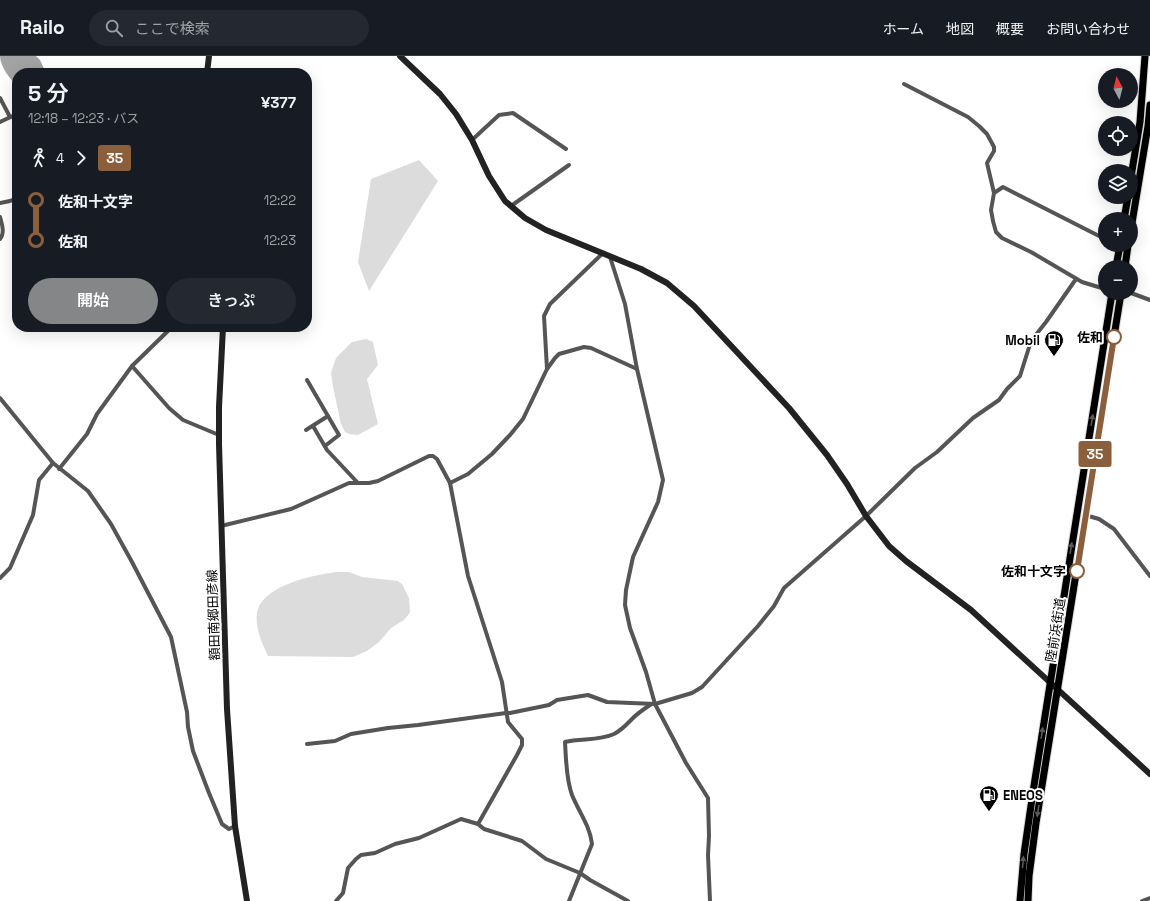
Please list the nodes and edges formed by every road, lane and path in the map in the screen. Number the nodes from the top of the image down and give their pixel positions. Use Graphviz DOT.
graph roads {
  1 [pos="209,56"];
  2 [pos="400,56"];
  3 [pos="1145,56"];
  4 [pos="208,68"];
  5 [pos="904,84"];
  6 [pos="0,98"];
  7 [pos="1150,105"];
  8 [pos="10,117"];
  9 [pos="0,122"];
  10 [pos="1140,122"];
  11 [pos="1149,126"];
  12 [pos="472,140"];
  13 [pos="566,149"];
  14 [pos="1133,164"];
  15 [pos="569,165"];
  16 [pos="994,193"];
  17 [pos="12,201"];
  18 [pos="0,203"];
  19 [pos="511,206"];
  20 [pos="1134,212"];
  21 [pos="0,217"];
  22 [pos="1098,235"];
  23 [pos="0,239"];
  24 [pos="603,253"];
  25 [pos="610,257"];
  26 [pos="1076,279"];
  27 [pos="1098,287"];
  28 [pos="1138,296"];
  29 [pos="1111,300"];
  30 [pos="1120,300"];
  31 [pos="1150,300"];
  32 [pos="167,332"];
  33 [pos="223,332"];
  34 [pos="132,366"];
  35 [pos="547,369"];
  36 [pos="637,369"];
  37 [pos="307,380"];
  38 [pos="0,398"];
  39 [pos="328,416"];
  40 [pos="313,426"];
  41 [pos="306,430"];
  42 [pos="220,435"];
  43 [pos="325,446"];
  44 [pos="53,463"];
  45 [pos="59,469"];
  46 [pos="357,482"];
  47 [pos="450,483"];
  48 [pos="1085,515"];
  49 [pos="866,516"];
  50 [pos="221,526"];
  51 [pos="1150,576"];
  52 [pos="0,578"];
  53 [pos="1050,683"];
  54 [pos="1058,690"];
  55 [pos="650,704"];
  56 [pos="655,704"];
  57 [pos="506,713"];
  58 [pos="307,744"];
  59 [pos="1150,774"];
  60 [pos="478,824"];
  61 [pos="234,826"];
  62 [pos="580,873"];
  63 [pos="1150,898"];
  64 [pos="247,901"];
  65 [pos="336,901"];
  66 [pos="569,901"];
  67 [pos="628,901"];
  68 [pos="710,901"];
  69 [pos="1020,901"];
  70 [pos="1028,901"];
  71 [pos="1142,901"];
  1 -- 4 [label="street"];
  2 -- 12 [label="street"];
  3 -- 10 [label="highway"];
  5 -- 16 [label="street"];
  6 -- 8 [label="street"];
  7 -- 11 [label="highway"];
  8 -- 9 [label="street"];
  10 -- 11 [label="street"];
  10 -- 14 [label="highway"];
  11 -- 20 [label="highway"];
  12 -- 13 [label="street"];
  12 -- 19 [label="street"];
  15 -- 19 [label="street"];
  16 -- 22 [label="street"];
  16 -- 26 [label="street"];
  17 -- 18 [label="street"];
  19 -- 24 [label="street"];
  21 -- 23 [label="street"];
  24 -- 25 [label="street"];
  24 -- 35 [label="street"];
  25 -- 36 [label="street"];
  25 -- 49 [label="street"];
  26 -- 27 [label="street"];
  26 -- 49 [label="street"];
  28 -- 31 [label="street"];
  53 -- 29 [label="highway, 陸前浜街道, one-way"];
  30 -- 48 [label="highway, 陸前浜街道"];
  32 -- 34 [label="street"];
  33 -- 42 [label="street, 額田南郷田彦線"];
  34 -- 42 [label="street"];
  34 -- 45 [label="street"];
  35 -- 36 [label="street"];
  35 -- 47 [label="street"];
  36 -- 56 [label="street"];
  37 -- 39 [label="street"];
  38 -- 44 [label="street"];
  39 -- 40 [label="street"];
  39 -- 43 [label="street"];
  40 -- 41 [label="street"];
  40 -- 43 [label="street"];
  42 -- 50 [label="street, 額田南郷田彦線"];
  43 -- 46 [label="street"];
  44 -- 45 [label="street"];
  44 -- 52 [label="street"];
  45 -- 61 [label="street"];
  46 -- 47 [label="street"];
  46 -- 50 [label="street"];
  47 -- 57 [label="street"];
  48 -- 51 [label="street"];
  48 -- 54 [label="highway, 陸前浜街道"];
  49 -- 53 [label="street"];
  49 -- 56 [label="street"];
  50 -- 61 [label="street, 額田南郷田彦線"];
  53 -- 54 [label="street"];
  69 -- 53 [label="highway, 陸前浜街道, one-way"];
  54 -- 59 [label="street"];
  54 -- 70 [label="highway, 陸前浜街道, one-way"];
  55 -- 56 [label="street"];
  55 -- 57 [label="street"];
  55 -- 62 [label="street"];
  56 -- 68 [label="street"];
  57 -- 58 [label="street"];
  57 -- 60 [label="street"];
  60 -- 62 [label="street"];
  60 -- 65 [label="street"];
  61 -- 64 [label="street, 額田南郷田彦線"];
  62 -- 66 [label="street"];
  62 -- 67 [label="street"];
  63 -- 71 [label="street"];
}
